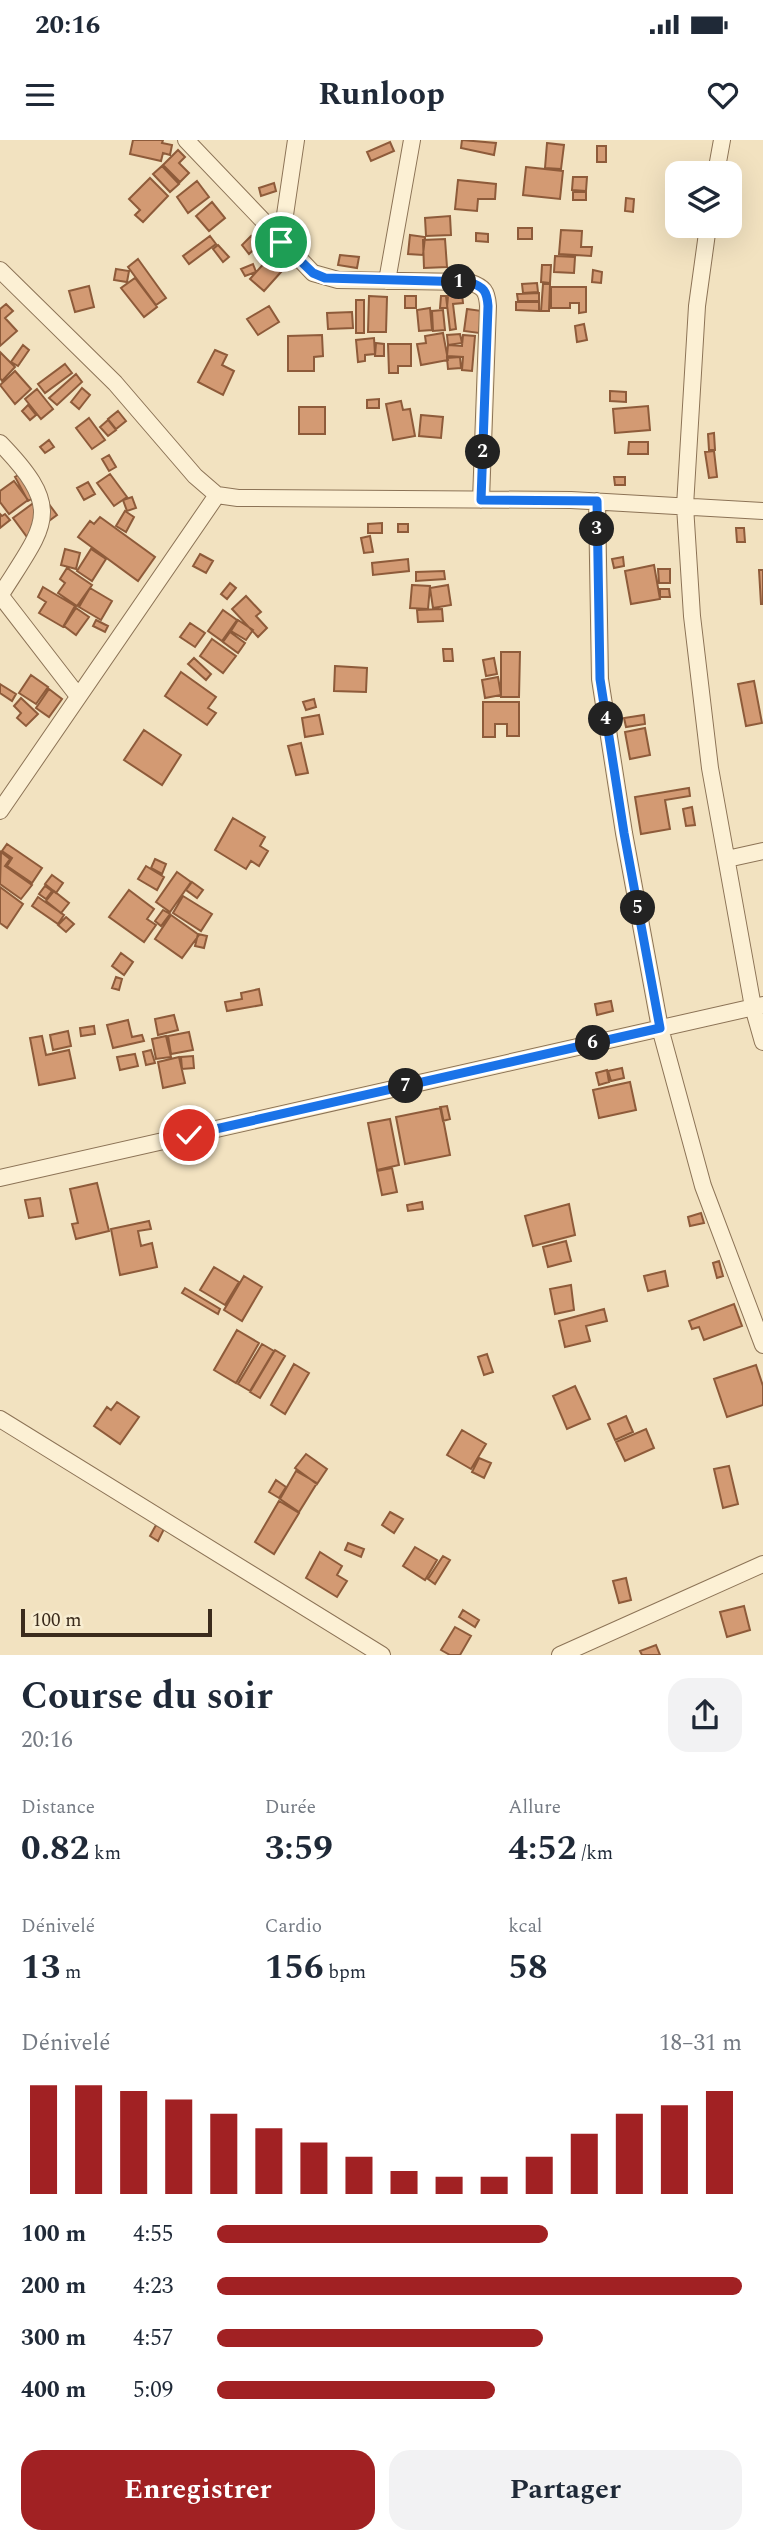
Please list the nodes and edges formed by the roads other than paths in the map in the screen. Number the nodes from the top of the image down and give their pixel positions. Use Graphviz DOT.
graph roads {
  1 [pos="186,140"];
  2 [pos="296,140"];
  3 [pos="412,140"];
  4 [pos="722,140"];
  5 [pos="718,161"];
  6 [pos="706,238"];
  7 [pos="281,242"];
  8 [pos="0,270"];
  9 [pos="387,281"];
  10 [pos="0,443"];
  11 [pos="217,495"];
  12 [pos="481,500"];
  13 [pos="597,501"];
  14 [pos="685,506"];
  15 [pos="763,511"];
  16 [pos="0,596"];
  17 [pos="78,696"];
  18 [pos="0,811"];
  19 [pos="763,851"];
  20 [pos="727,859"];
  21 [pos="758,1006"];
  22 [pos="660,1028"];
  23 [pos="763,1042"];
  24 [pos="0,1178"];
  25 [pos="763,1345"];
  26 [pos="0,1419"];
  27 [pos="763,1564"];
  28 [pos="382,1655"];
  29 [pos="560,1655"];
  1 -- 7 [label="street"];
  2 -- 7 [label="street"];
  3 -- 9 [label="street"];
  4 -- 5 [label="street"];
  6 -- 14 [label="street"];
  7 -- 9 [label="street"];
  8 -- 11 [label="street"];
  9 -- 12 [label="street"];
  10 -- 16 [label="street"];
  11 -- 12 [label="street"];
  11 -- 17 [label="street"];
  12 -- 13 [label="street"];
  13 -- 14 [label="street"];
  13 -- 22 [label="street"];
  14 -- 15 [label="street"];
  14 -- 20 [label="street"];
  16 -- 17 [label="street"];
  17 -- 18 [label="street"];
  19 -- 20 [label="street"];
  20 -- 21 [label="street"];
  21 -- 22 [label="street"];
  21 -- 23 [label="street"];
  22 -- 24 [label="street"];
  22 -- 25 [label="street"];
  26 -- 28 [label="street"];
  27 -- 29 [label="street"];
}
